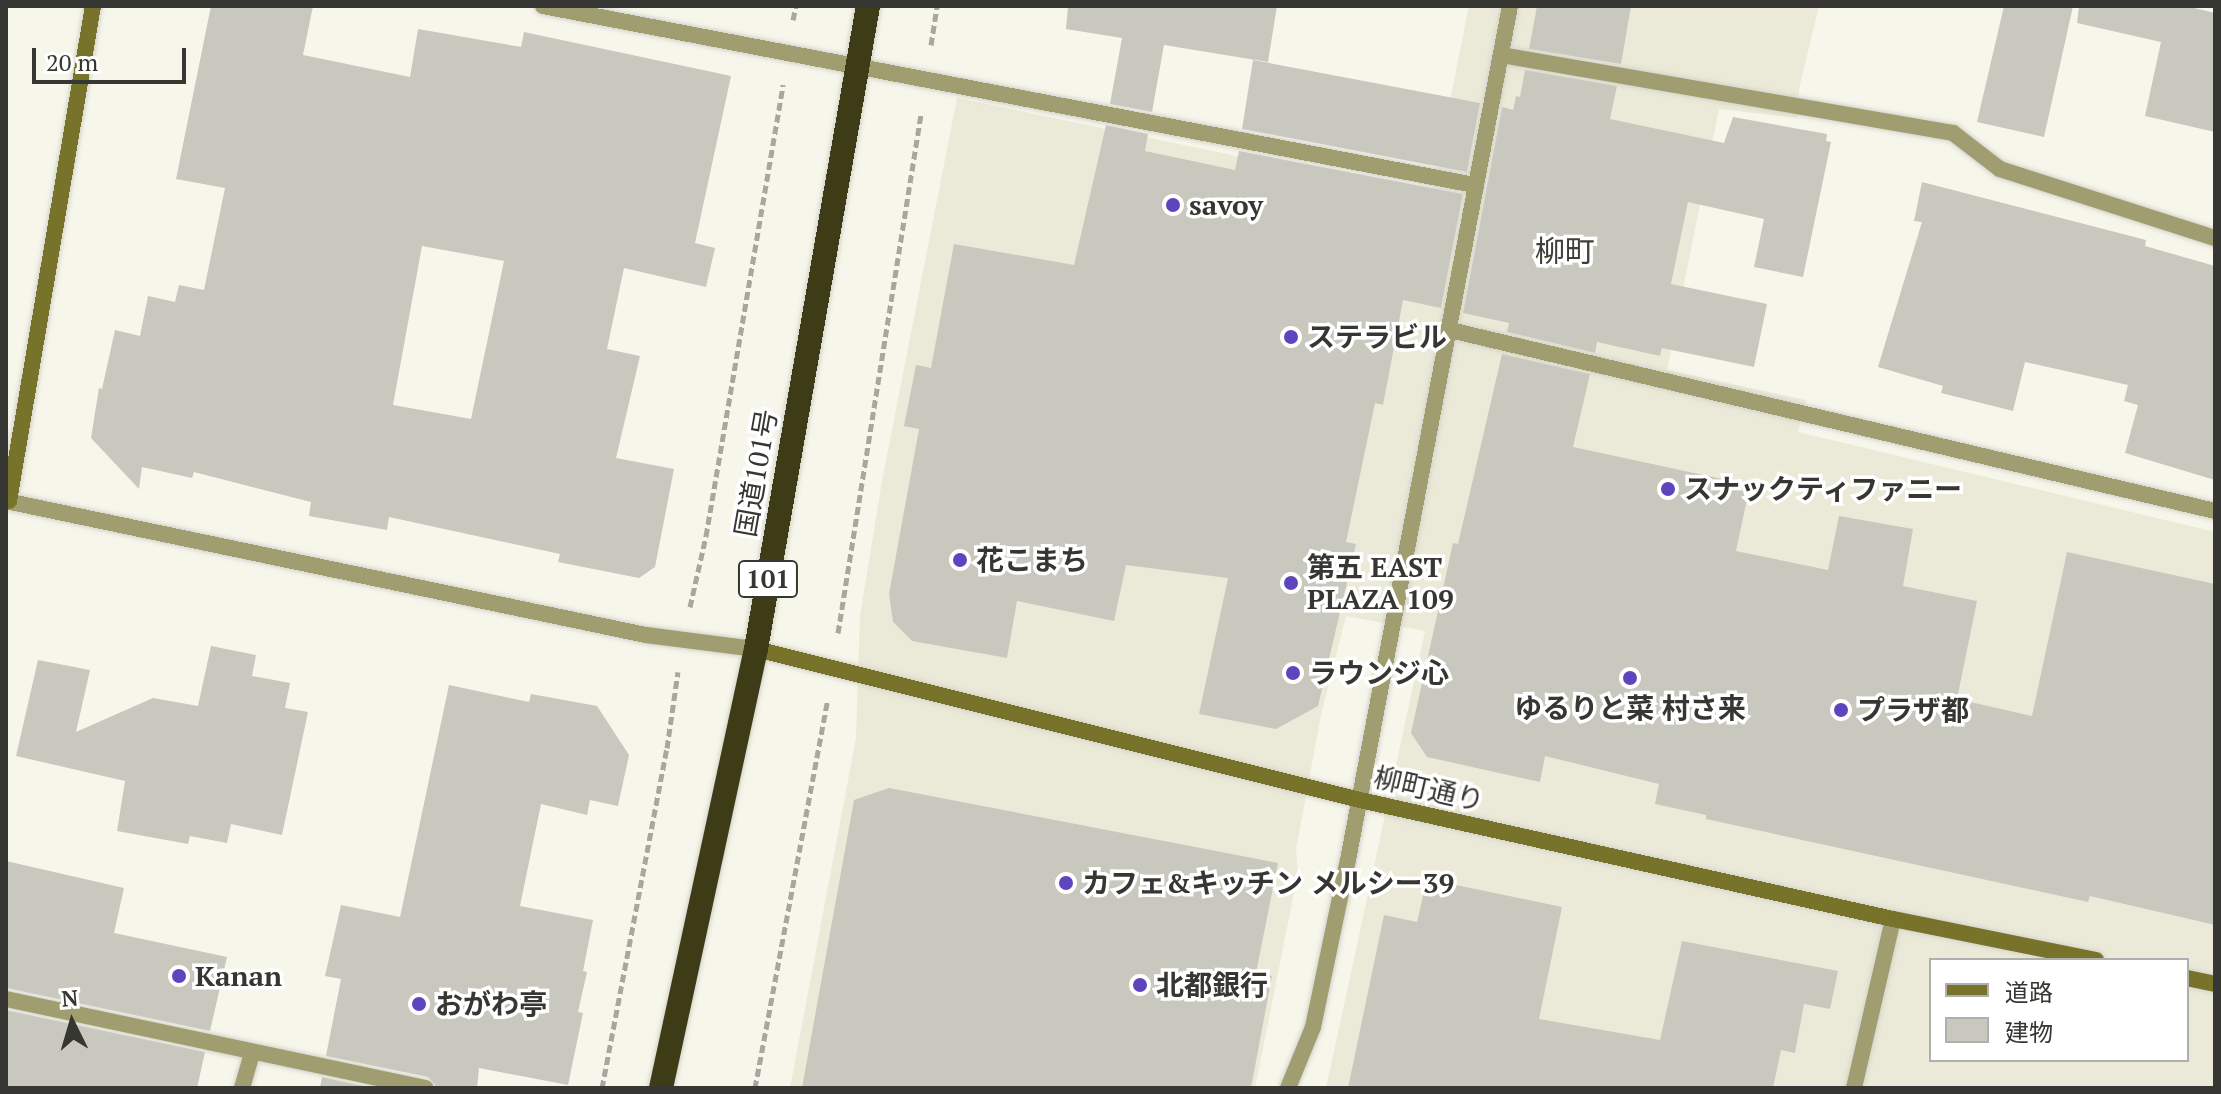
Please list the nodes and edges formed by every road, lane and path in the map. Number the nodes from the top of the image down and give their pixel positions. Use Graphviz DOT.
graph roads {
  1 [pos="93,6"];
  2 [pos="543,6"];
  3 [pos="796,6"];
  4 [pos="868,6"];
  5 [pos="937,6"];
  6 [pos="1510,6"];
  7 [pos="788,51"];
  8 [pos="1501,55"];
  9 [pos="858,67"];
  10 [pos="927,77"];
  11 [pos="1474,185"];
  12 [pos="2215,238"];
  13 [pos="1450,330"];
  14 [pos="7,504"];
  15 [pos="2215,511"];
  16 [pos="682,640"];
  17 [pos="756,649"];
  18 [pos="833,669"];
  19 [pos="1360,800"];
  20 [pos="1893,919"];
  21 [pos="2086,958"];
  22 [pos="2189,978"];
  23 [pos="2215,984"];
  24 [pos="6,999"];
  25 [pos="252,1053"];
  26 [pos="242,1088"];
  27 [pos="426,1088"];
  28 [pos="602,1088"];
  29 [pos="661,1088"];
  30 [pos="755,1088"];
  31 [pos="1288,1088"];
  32 [pos="1854,1088"];
  1 -- 14 [label="street"];
  2 -- 7 [label="street"];
  3 -- 7 [label="path"];
  4 -- 9 [label="highway, 国道101号 / 101"];
  5 -- 10 [label="path"];
  6 -- 8 [label="street"];
  7 -- 9 [label="street"];
  7 -- 16 [label="path"];
  8 -- 11 [label="street"];
  8 -- 12 [label="street"];
  9 -- 10 [label="street"];
  9 -- 17 [label="highway, 国道101号 / 101"];
  10 -- 11 [label="street"];
  10 -- 18 [label="path"];
  11 -- 13 [label="street"];
  13 -- 15 [label="street"];
  13 -- 19 [label="street"];
  14 -- 16 [label="street"];
  16 -- 17 [label="street"];
  16 -- 28 [label="path"];
  17 -- 18 [label="street, 柳町通り"];
  17 -- 29 [label="highway, 国道101号 / 101"];
  18 -- 19 [label="street, 柳町通り"];
  18 -- 30 [label="path"];
  19 -- 20 [label="street, 柳町通り"];
  19 -- 31 [label="street"];
  20 -- 21 [label="street, 柳町通り"];
  20 -- 32 [label="street"];
  22 -- 23 [label="street"];
  24 -- 25 [label="street"];
  25 -- 26 [label="street"];
  25 -- 27 [label="street"];
}
